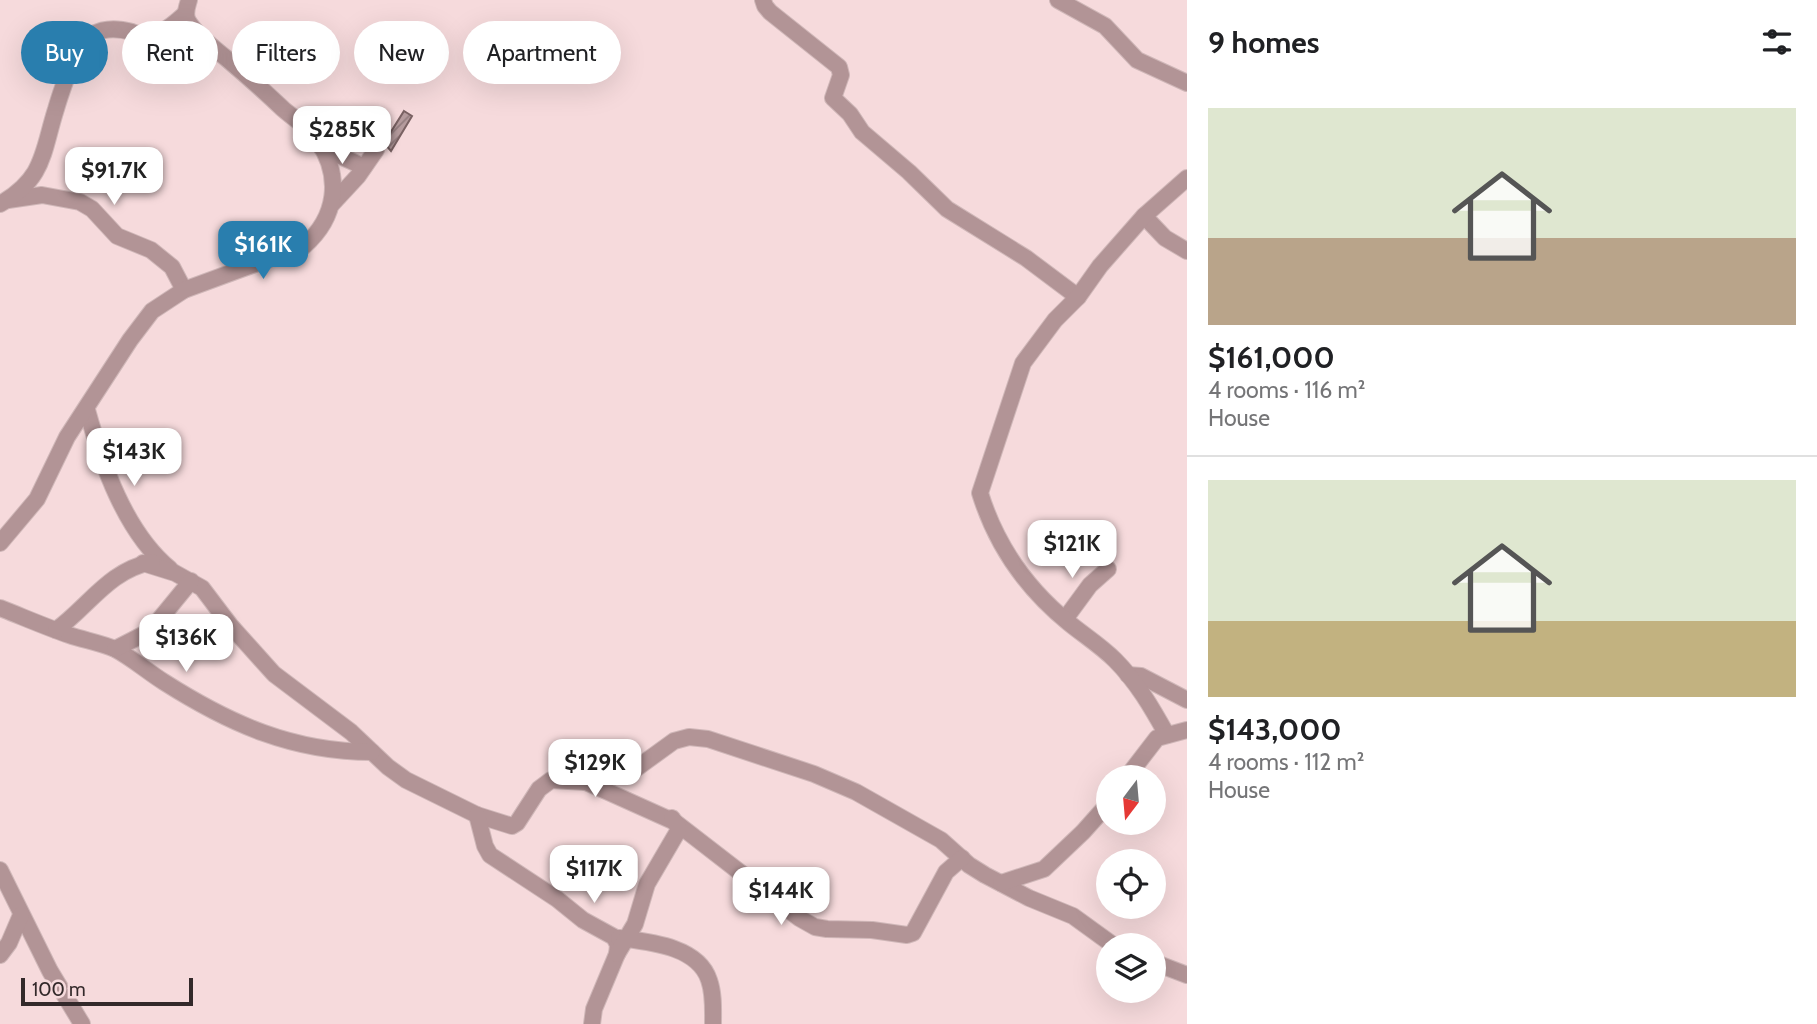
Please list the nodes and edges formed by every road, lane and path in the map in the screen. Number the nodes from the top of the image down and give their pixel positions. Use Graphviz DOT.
graph roads {
  1 [pos="763,0"];
  2 [pos="1058,0"];
  3 [pos="188,7"];
  4 [pos="1187,83"];
  5 [pos="321,147"];
  6 [pos="376,150"];
  7 [pos="364,167"];
  8 [pos="1187,178"];
  9 [pos="4,202"];
  10 [pos="332,204"];
  11 [pos="1144,216"];
  12 [pos="1187,251"];
  13 [pos="184,290"];
  14 [pos="1078,297"];
  15 [pos="86,410"];
  16 [pos="0,543"];
  17 [pos="160,560"];
  18 [pos="143,563"];
  19 [pos="1108,569"];
  20 [pos="175,573"];
  21 [pos="191,582"];
  22 [pos="0,608"];
  23 [pos="1065,619"];
  24 [pos="56,630"];
  25 [pos="115,649"];
  26 [pos="1128,675"];
  27 [pos="1187,700"];
  28 [pos="1187,730"];
  29 [pos="1167,735"];
  30 [pos="372,752"];
  31 [pos="1136,765"];
  32 [pos="634,770"];
  33 [pos="586,782"];
  34 [pos="629,799"];
  35 [pos="477,815"];
  36 [pos="1096,817"];
  37 [pos="675,822"];
  38 [pos="962,858"];
  39 [pos="1044,869"];
  40 [pos="0,870"];
  41 [pos="1001,883"];
  42 [pos="1049,906"];
  43 [pos="20,915"];
  44 [pos="1098,933"];
  45 [pos="621,938"];
  46 [pos="0,955"];
  47 [pos="1166,967"];
  48 [pos="1187,975"];
  49 [pos="82,1024"];
  50 [pos="592,1024"];
  51 [pos="713,1024"];
  1 -- 14 [label="street"];
  2 -- 4 [label="street"];
  3 -- 5 [label="street"];
  3 -- 9 [label="street"];
  5 -- 7 [label="street"];
  5 -- 10 [label="street"];
  6 -- 7 [label="street"];
  7 -- 10 [label="street"];
  8 -- 11 [label="street"];
  9 -- 13 [label="street"];
  10 -- 13 [label="street"];
  11 -- 12 [label="street"];
  11 -- 14 [label="street"];
  13 -- 15 [label="street"];
  14 -- 23 [label="street"];
  15 -- 16 [label="street"];
  15 -- 17 [label="street"];
  17 -- 18 [label="street"];
  17 -- 20 [label="street"];
  18 -- 20 [label="street"];
  18 -- 24 [label="street"];
  19 -- 23 [label="street"];
  20 -- 21 [label="street"];
  21 -- 25 [label="street"];
  21 -- 30 [label="street"];
  22 -- 24 [label="street"];
  23 -- 26 [label="street"];
  24 -- 25 [label="street"];
  25 -- 30 [label="street"];
  26 -- 27 [label="street"];
  26 -- 29 [label="street"];
  28 -- 29 [label="street"];
  29 -- 31 [label="street"];
  30 -- 35 [label="street"];
  32 -- 33 [label="street"];
  32 -- 34 [label="street"];
  32 -- 38 [label="street"];
  33 -- 34 [label="street"];
  33 -- 35 [label="street"];
  33 -- 37 [label="street"];
  34 -- 37 [label="street"];
  35 -- 45 [label="street"];
  36 -- 39 [label="street"];
  37 -- 38 [label="street"];
  37 -- 45 [label="street"];
  38 -- 41 [label="street"];
  39 -- 41 [label="street"];
  39 -- 42 [label="street"];
  40 -- 43 [label="street"];
  41 -- 42 [label="street"];
  42 -- 44 [label="street"];
  43 -- 46 [label="street"];
  43 -- 49 [label="street"];
  45 -- 50 [label="street"];
  45 -- 51 [label="street"];
  47 -- 48 [label="street"];
}
